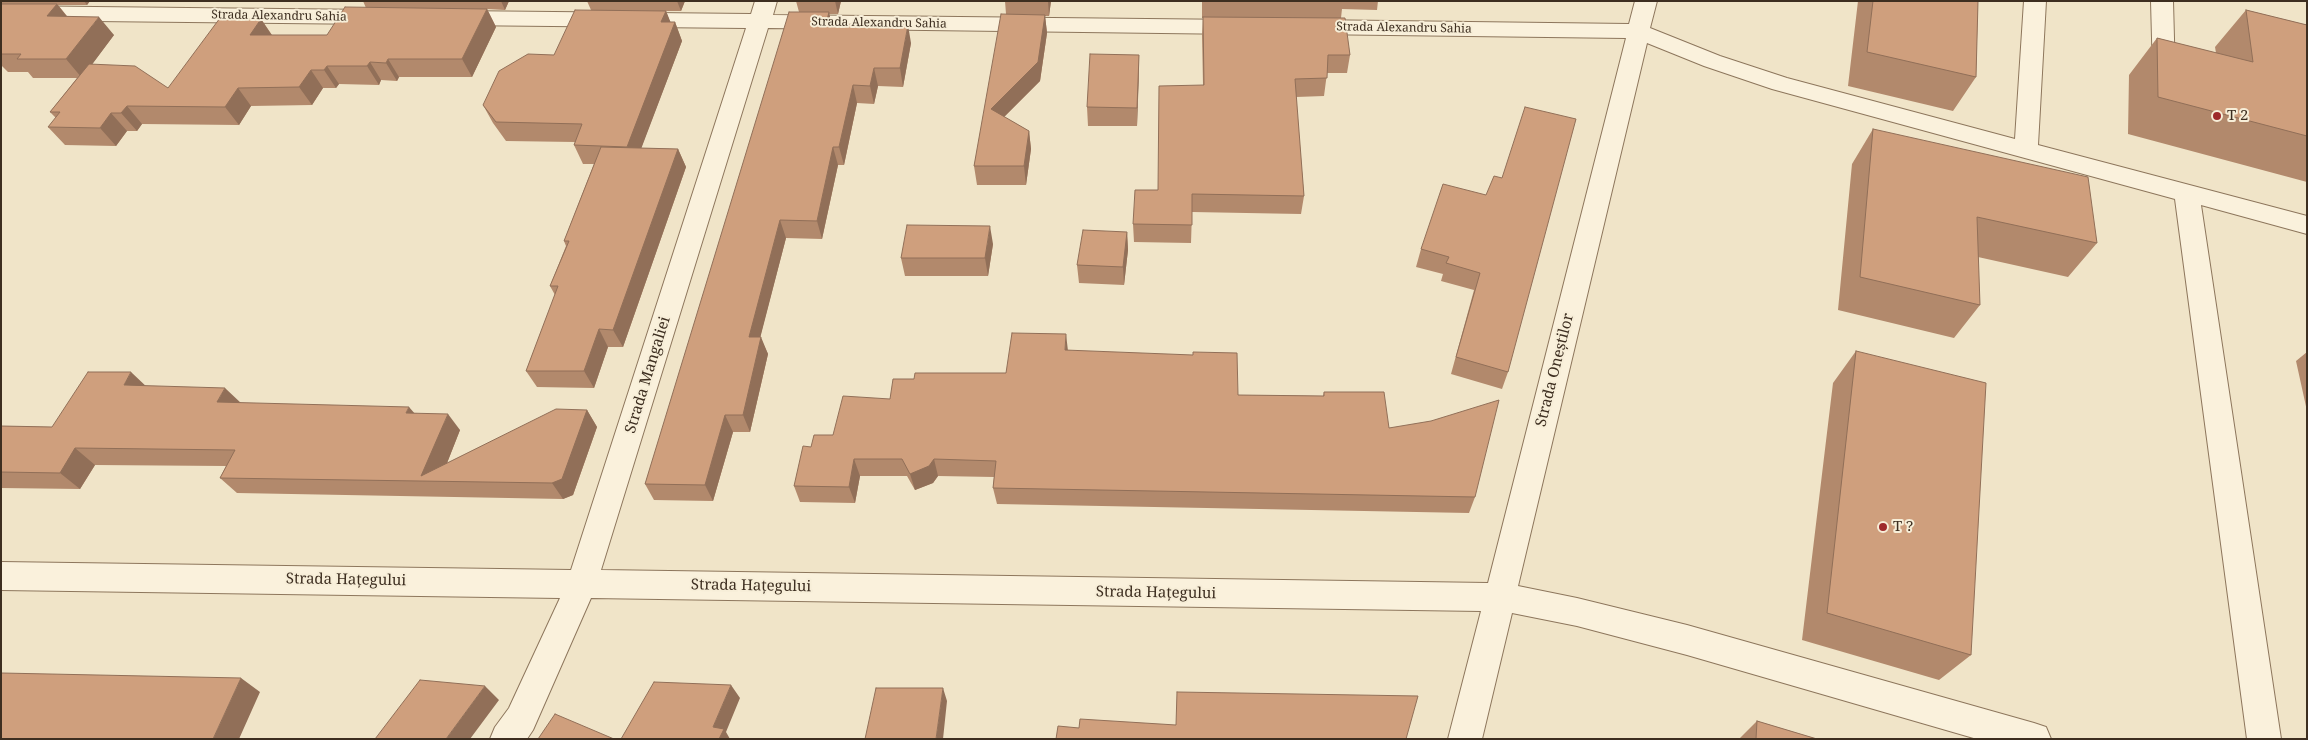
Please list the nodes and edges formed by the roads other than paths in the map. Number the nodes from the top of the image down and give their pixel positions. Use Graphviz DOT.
graph roads {
  1 [pos="1646,1"];
  2 [pos="2035,1"];
  3 [pos="2162,1"];
  4 [pos="763,12"];
  5 [pos="1,13"];
  6 [pos="400,18"];
  7 [pos="430,18"];
  8 [pos="1264,27"];
  9 [pos="1294,27"];
  10 [pos="1637,31"];
  11 [pos="2164,76"];
  12 [pos="2026,148"];
  13 [pos="2187,194"];
  14 [pos="2307,225"];
  15 [pos="1,576"];
  16 [pos="582,583"];
  17 [pos="1500,597"];
  18 [pos="507,739"];
  19 [pos="1465,739"];
  20 [pos="2034,739"];
  21 [pos="2264,739"];
  1 -- 10 [label="street, Strada Oneștilor"];
  2 -- 12 [label="street"];
  3 -- 11 [label="street"];
  4 -- 7 [label="street, Strada Alexandru Sahia"];
  4 -- 8 [label="street, Strada Alexandru Sahia"];
  4 -- 16 [label="street, Strada Mangaliei"];
  5 -- 6 [label="street, Strada Alexandru Sahia"];
  9 -- 10 [label="street, Strada Alexandru Sahia"];
  10 -- 12 [label="street"];
  10 -- 17 [label="street, Strada Oneștilor"];
  12 -- 13 [label="street"];
  13 -- 14 [label="street"];
  13 -- 21 [label="street"];
  15 -- 16 [label="street, Strada Hațegului"];
  16 -- 17 [label="street, Strada Hațegului"];
  16 -- 18 [label="street, Strada Mangaliei"];
  17 -- 19 [label="street, Strada Oneștilor"];
  17 -- 20 [label="street, Strada Hațegului"];
}
